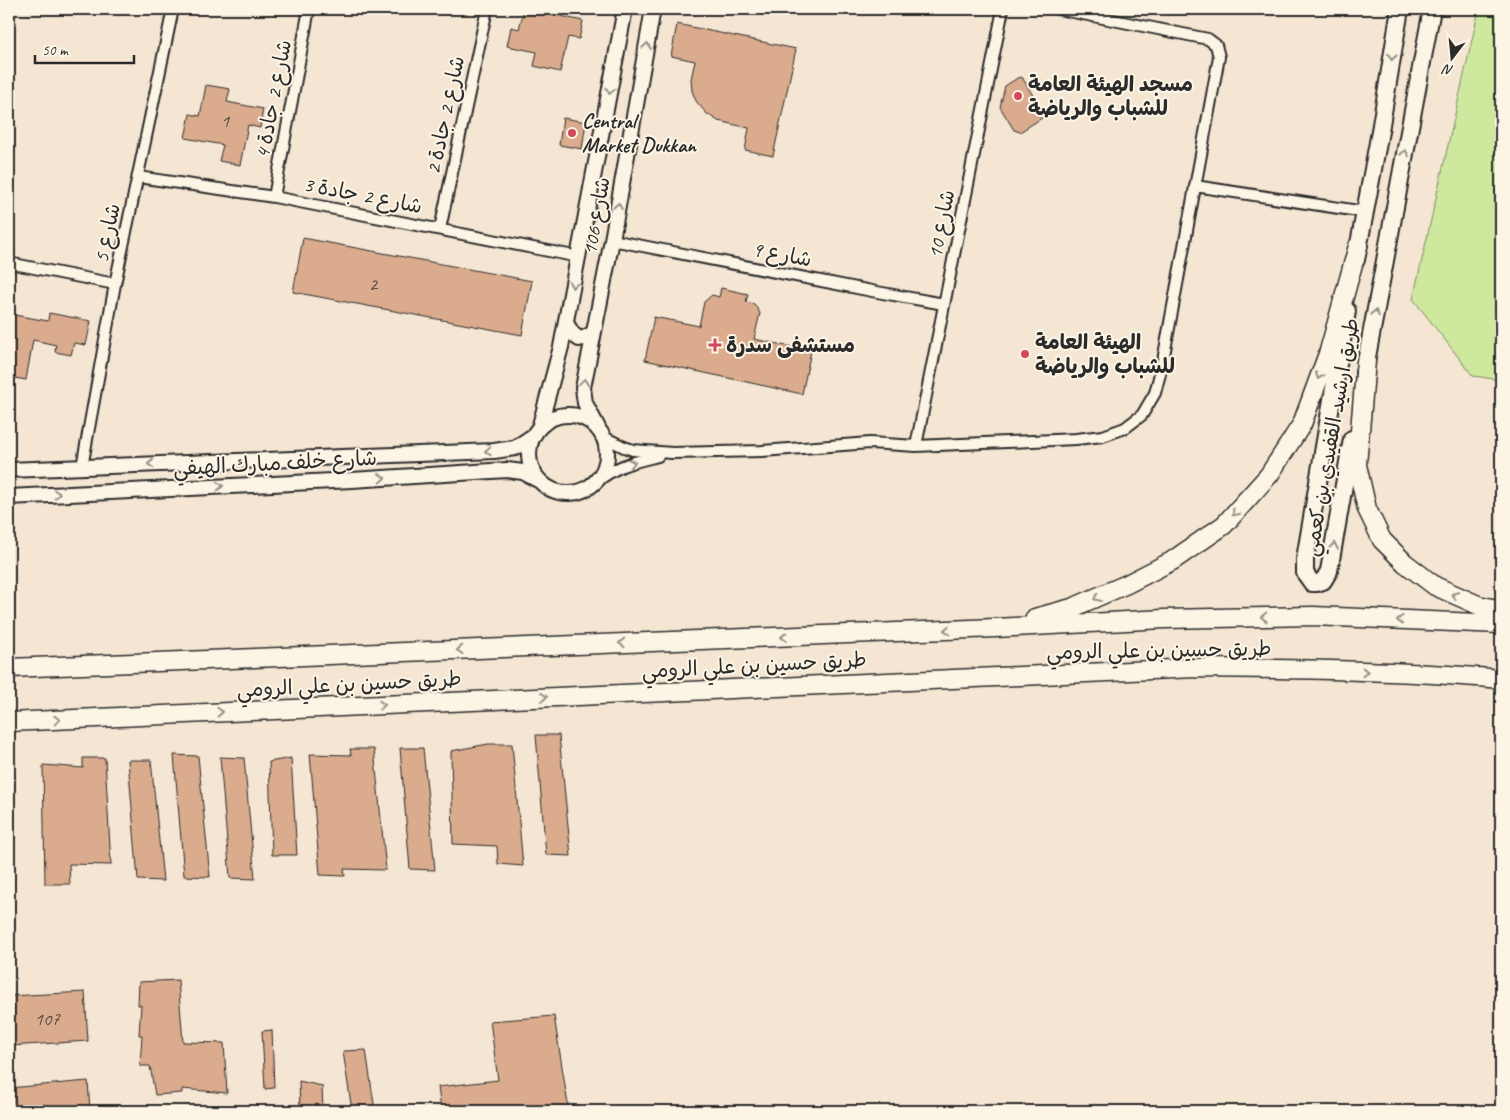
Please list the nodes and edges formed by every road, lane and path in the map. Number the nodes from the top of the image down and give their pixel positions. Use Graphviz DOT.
graph roads {
  1 [pos="173,9"];
  2 [pos="309,9"];
  3 [pos="487,9"];
  4 [pos="625,9"];
  5 [pos="653,9"];
  6 [pos="1003,9"];
  7 [pos="1058,9"];
  8 [pos="1400,9"];
  9 [pos="1432,9"];
  10 [pos="138,176"];
  11 [pos="1195,186"];
  12 [pos="274,197"];
  13 [pos="1365,212"];
  14 [pos="440,230"];
  15 [pos="612,240"];
  16 [pos="1358,246"];
  17 [pos="579,257"];
  18 [pos="9,263"];
  19 [pos="115,284"];
  20 [pos="944,304"];
  21 [pos="566,323"];
  22 [pos="593,333"];
  23 [pos="1366,361"];
  24 [pos="536,430"];
  25 [pos="601,432"];
  26 [pos="916,446"];
  27 [pos="672,453"];
  28 [pos="82,467"];
  29 [pos="9,470"];
  30 [pos="540,481"];
  31 [pos="596,482"];
  32 [pos="9,497"];
  33 [pos="1501,610"];
  34 [pos="1501,624"];
  35 [pos="995,628"];
  36 [pos="9,668"];
  37 [pos="1501,679"];
  38 [pos="9,722"];
  1 -- 10 [label="street, شارع 5"];
  2 -- 12 [label="street, شارع 2 جادة 4"];
  3 -- 14 [label="street, شارع 2 جادة 2"];
  4 -- 17 [label="street, شارع 106, one-way"];
  15 -- 5 [label="street, شارع 106, one-way"];
  6 -- 20 [label="street, شارع 10"];
  7 -- 11 [label="street"];
  8 -- 13 [label="main road, طريق ارشيد القفيدي بن كعمي, one-way"];
  23 -- 9 [label="main road, طريق ارشيد القفيدي بن كعمي, one-way"];
  10 -- 12 [label="street, شارع 2 جادة 3"];
  10 -- 19 [label="street, شارع 5"];
  11 -- 13 [label="street"];
  11 -- 26 [label="street"];
  12 -- 14 [label="street, شارع 2 جادة 3"];
  13 -- 16 [label="main road, طريق ارشيد القفيدي بن كعمي"];
  14 -- 17 [label="street, شارع 2 جادة 3"];
  15 -- 20 [label="street, شارع 9"];
  15 -- 22 [label="street, شارع 106"];
  16 -- 23 [label="main road, طريق ارشيد القفيدي بن كعمي, one-way"];
  16 -- 35 [label="highway, one-way"];
  17 -- 21 [label="street, شارع 106, one-way"];
  18 -- 19 [label="street"];
  19 -- 28 [label="street, شارع 5"];
  20 -- 26 [label="street, شارع 10"];
  21 -- 22 [label="street"];
  21 -- 24 [label="street, شارع 106"];
  25 -- 22 [label="street, شارع 106, one-way"];
  33 -- 23 [label="highway, one-way"];
  24 -- 25 [label="street"];
  24 -- 28 [label="street, شارع خلف مبارك الهيفي, one-way"];
  24 -- 30 [label="street"];
  25 -- 27 [label="street"];
  25 -- 31 [label="street"];
  26 -- 27 [label="street"];
  31 -- 27 [label="street, one-way"];
  28 -- 29 [label="street, شارع خلف مبارك الهيفي"];
  30 -- 31 [label="street"];
  32 -- 30 [label="street, شارع خلف مبارك الهيفي, one-way"];
  34 -- 35 [label="highway, طريق حسين بن علي الرومي, one-way"];
  35 -- 36 [label="highway, طريق حسين بن علي الرومي, one-way"];
  38 -- 37 [label="highway, طريق حسين بن علي الرومي, one-way"];
}
